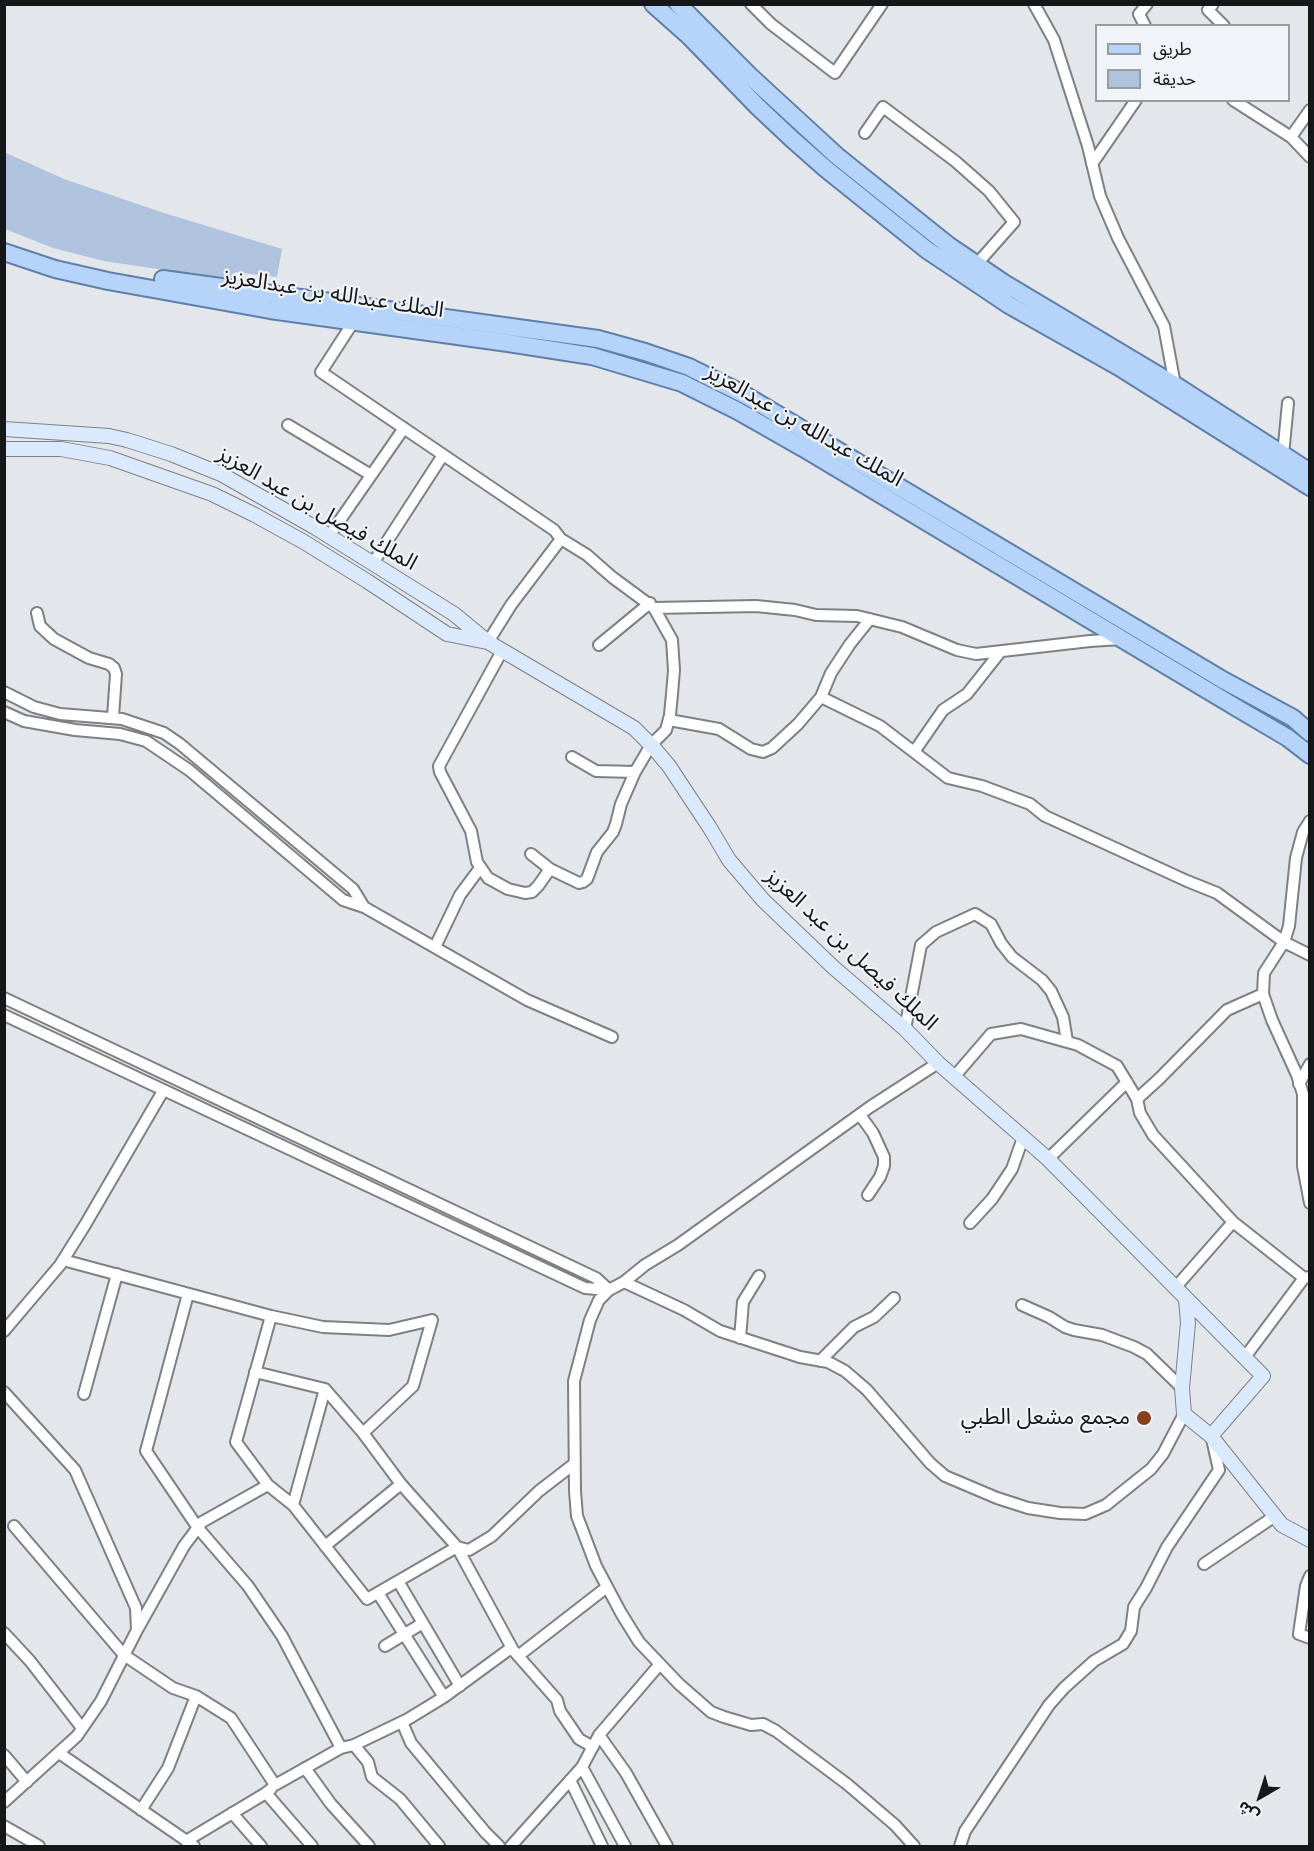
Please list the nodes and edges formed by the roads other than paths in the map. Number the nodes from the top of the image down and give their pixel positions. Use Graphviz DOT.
graph roads {
  1 [pos="653,4"];
  2 [pos="678,4"];
  3 [pos="751,4"];
  4 [pos="882,4"];
  5 [pos="1034,4"];
  6 [pos="1147,4"];
  7 [pos="1213,4"];
  8 [pos="1144,24"];
  9 [pos="1222,24"];
  10 [pos="1135,102"];
  11 [pos="1236,102"];
  12 [pos="1310,110"];
  13 [pos="865,133"];
  14 [pos="1292,137"];
  15 [pos="1310,157"];
  16 [pos="831,163"];
  17 [pos="1092,164"];
  18 [pos="5,251"];
  19 [pos="976,265"];
  20 [pos="354,321"];
  21 [pos="1175,385"];
  22 [pos="1288,403"];
  23 [pos="288,425"];
  24 [pos="404,428"];
  25 [pos="4,429"];
  26 [pos="128,440"];
  27 [pos="4,449"];
  28 [pos="443,455"];
  29 [pos="1283,455"];
  30 [pos="123,461"];
  31 [pos="1310,472"];
  32 [pos="371,475"];
  33 [pos="1310,487"];
  34 [pos="329,536"];
  35 [pos="561,538"];
  36 [pos="373,563"];
  37 [pos="652,605"];
  38 [pos="37,613"];
  39 [pos="870,619"];
  40 [pos="1122,639"];
  41 [pos="488,642"];
  42 [pos="599,645"];
  43 [pos="502,651"];
  44 [pos="1001,651"];
  45 [pos="4,692"];
  46 [pos="821,697"];
  47 [pos="4,712"];
  48 [pos="113,717"];
  49 [pos="669,720"];
  50 [pos="1310,733"];
  51 [pos="651,745"];
  52 [pos="914,752"];
  53 [pos="1310,755"];
  54 [pos="572,757"];
  55 [pos="635,772"];
  56 [pos="1310,821"];
  57 [pos="531,854"];
  58 [pos="480,868"];
  59 [pos="550,869"];
  60 [pos="364,907"];
  61 [pos="1284,942"];
  62 [pos="435,947"];
  63 [pos="1310,955"];
  64 [pos="1263,994"];
  65 [pos="4,998"];
  66 [pos="4,1015"];
  67 [pos="905,1029"];
  68 [pos="612,1037"];
  69 [pos="1067,1041"];
  70 [pos="938,1063"];
  71 [pos="1310,1064"];
  72 [pos="954,1077"];
  73 [pos="1127,1082"];
  74 [pos="1299,1084"];
  75 [pos="163,1091"];
  76 [pos="1137,1099"];
  77 [pos="860,1114"];
  78 [pos="1023,1138"];
  79 [pos="1048,1159"];
  80 [pos="868,1195"];
  81 [pos="1310,1203"];
  82 [pos="1233,1222"];
  83 [pos="970,1223"];
  84 [pos="63,1260"];
  85 [pos="117,1274"];
  86 [pos="759,1276"];
  87 [pos="1307,1277"];
  88 [pos="624,1282"];
  89 [pos="1175,1288"];
  90 [pos="609,1290"];
  91 [pos="188,1294"];
  92 [pos="894,1298"];
  93 [pos="1186,1299"];
  94 [pos="1022,1305"];
  95 [pos="271,1316"];
  96 [pos="4,1331"];
  97 [pos="740,1338"];
  98 [pos="1245,1358"];
  99 [pos="820,1361"];
  100 [pos="255,1372"];
  101 [pos="1182,1388"];
  102 [pos="325,1389"];
  103 [pos="4,1392"];
  104 [pos="84,1394"];
  105 [pos="1184,1414"];
  106 [pos="363,1433"];
  107 [pos="1211,1436"];
  108 [pos="574,1464"];
  109 [pos="400,1484"];
  110 [pos="268,1485"];
  111 [pos="293,1505"];
  112 [pos="1275,1516"];
  113 [pos="14,1526"];
  114 [pos="198,1528"];
  115 [pos="1310,1540"];
  116 [pos="325,1546"];
  117 [pos="457,1547"];
  118 [pos="1204,1564"];
  119 [pos="1310,1576"];
  120 [pos="398,1581"];
  121 [pos="607,1587"];
  122 [pos="378,1593"];
  123 [pos="423,1623"];
  124 [pos="137,1630"];
  125 [pos="4,1633"];
  126 [pos="404,1635"];
  127 [pos="1310,1638"];
  128 [pos="385,1646"];
  129 [pos="514,1652"];
  130 [pos="124,1655"];
  131 [pos="660,1664"];
  132 [pos="460,1686"];
  133 [pos="195,1696"];
  134 [pos="444,1697"];
  135 [pos="402,1722"];
  136 [pos="82,1728"];
  137 [pos="599,1736"];
  138 [pos="354,1745"];
  139 [pos="593,1747"];
  140 [pos="341,1748"];
  141 [pos="59,1753"];
  142 [pos="4,1755"];
  143 [pos="582,1767"];
  144 [pos="305,1768"];
  145 [pos="570,1780"];
  146 [pos="27,1782"];
  147 [pos="276,1785"];
  148 [pos="266,1793"];
  149 [pos="4,1802"];
  150 [pos="141,1810"];
  151 [pos="232,1813"];
  152 [pos="4,1826"];
  153 [pos="190,1844"];
  154 [pos="39,1846"];
  155 [pos="261,1846"];
  156 [pos="312,1846"];
  157 [pos="369,1846"];
  158 [pos="439,1846"];
  159 [pos="499,1846"];
  160 [pos="511,1846"];
  161 [pos="602,1846"];
  162 [pos="625,1846"];
  163 [pos="667,1846"];
  164 [pos="914,1846"];
  165 [pos="960,1846"];
  1 -- 16 [label="main road"];
  2 -- 16 [label="main road"];
  3 -- 4 [label="street"];
  5 -- 17 [label="street"];
  6 -- 8 [label="street"];
  7 -- 9 [label="street"];
  10 -- 17 [label="street"];
  11 -- 14 [label="street"];
  12 -- 14 [label="street"];
  13 -- 19 [label="street"];
  14 -- 15 [label="street"];
  16 -- 19 [label="main road"];
  16 -- 33 [label="main road"];
  17 -- 21 [label="street"];
  18 -- 20 [label="main road, الملك عبدالله بن عبدالعزيز"];
  18 -- 50 [label="main road, الملك عبدالله بن عبدالعزيز"];
  19 -- 21 [label="main road"];
  20 -- 24 [label="street"];
  20 -- 40 [label="main road, الملك عبدالله بن عبدالعزيز"];
  21 -- 29 [label="main road"];
  22 -- 29 [label="street"];
  23 -- 32 [label="street"];
  24 -- 28 [label="street"];
  24 -- 32 [label="street"];
  25 -- 26 [label="street, الملك فيصل بن عبد العزيز"];
  26 -- 30 [label="street"];
  26 -- 34 [label="street, الملك فيصل بن عبد العزيز"];
  27 -- 30 [label="street, الملك فيصل بن عبد العزيز"];
  28 -- 35 [label="street"];
  28 -- 36 [label="street"];
  29 -- 31 [label="main road"];
  30 -- 41 [label="street, الملك فيصل بن عبد العزيز"];
  32 -- 34 [label="street"];
  34 -- 36 [label="street, الملك فيصل بن عبد العزيز"];
  35 -- 37 [label="street"];
  35 -- 41 [label="street"];
  36 -- 41 [label="street, الملك فيصل بن عبد العزيز"];
  37 -- 39 [label="street"];
  37 -- 42 [label="street"];
  37 -- 49 [label="street"];
  38 -- 48 [label="street"];
  39 -- 44 [label="street"];
  39 -- 46 [label="street"];
  40 -- 44 [label="street"];
  40 -- 53 [label="main road, الملك عبدالله بن عبدالعزيز"];
  41 -- 43 [label="street, الملك فيصل بن عبد العزيز"];
  43 -- 51 [label="street, الملك فيصل بن عبد العزيز"];
  43 -- 58 [label="street"];
  44 -- 52 [label="street"];
  45 -- 48 [label="street"];
  46 -- 49 [label="street"];
  46 -- 52 [label="street"];
  47 -- 60 [label="street"];
  48 -- 60 [label="street"];
  49 -- 51 [label="street"];
  51 -- 55 [label="street"];
  51 -- 67 [label="street, الملك فيصل بن عبد العزيز"];
  52 -- 61 [label="street"];
  54 -- 55 [label="street"];
  55 -- 59 [label="street"];
  56 -- 61 [label="street"];
  57 -- 59 [label="street"];
  58 -- 59 [label="street"];
  58 -- 62 [label="street"];
  60 -- 62 [label="street"];
  61 -- 63 [label="street"];
  61 -- 64 [label="street"];
  62 -- 68 [label="street"];
  64 -- 74 [label="street"];
  64 -- 76 [label="street"];
  65 -- 90 [label="street"];
  66 -- 75 [label="street"];
  67 -- 69 [label="street"];
  67 -- 70 [label="street, الملك فيصل بن عبد العزيز"];
  69 -- 72 [label="street"];
  69 -- 73 [label="street"];
  70 -- 72 [label="street, الملك فيصل بن عبد العزيز"];
  70 -- 77 [label="street"];
  71 -- 74 [label="street"];
  72 -- 78 [label="street, الملك فيصل بن عبد العزيز"];
  73 -- 76 [label="street"];
  73 -- 79 [label="street"];
  74 -- 81 [label="street"];
  75 -- 84 [label="street"];
  75 -- 90 [label="street"];
  76 -- 82 [label="street"];
  77 -- 80 [label="street"];
  77 -- 88 [label="street"];
  78 -- 79 [label="street, الملك فيصل بن عبد العزيز"];
  78 -- 83 [label="street"];
  79 -- 89 [label="street, الملك فيصل بن عبد العزيز"];
  82 -- 87 [label="street"];
  82 -- 89 [label="street"];
  84 -- 85 [label="street"];
  84 -- 96 [label="street"];
  85 -- 91 [label="street"];
  85 -- 104 [label="street"];
  86 -- 97 [label="street"];
  87 -- 98 [label="street"];
  88 -- 90 [label="street"];
  88 -- 97 [label="street"];
  89 -- 93 [label="street, الملك فيصل بن عبد العزيز"];
  90 -- 108 [label="street"];
  91 -- 95 [label="street"];
  91 -- 114 [label="street"];
  92 -- 99 [label="street"];
  93 -- 98 [label="street, الملك فيصل بن عبد العزيز"];
  93 -- 101 [label="street"];
  94 -- 101 [label="street"];
  95 -- 100 [label="street"];
  95 -- 106 [label="street"];
  97 -- 99 [label="street"];
  98 -- 107 [label="street, الملك فيصل بن عبد العزيز"];
  99 -- 105 [label="street"];
  100 -- 102 [label="street"];
  100 -- 110 [label="street"];
  101 -- 105 [label="street"];
  102 -- 106 [label="street"];
  102 -- 111 [label="street"];
  103 -- 124 [label="street"];
  105 -- 107 [label="street"];
  106 -- 109 [label="street"];
  107 -- 112 [label="street"];
  107 -- 165 [label="street"];
  108 -- 117 [label="street"];
  108 -- 121 [label="street"];
  109 -- 116 [label="street"];
  109 -- 117 [label="street"];
  110 -- 111 [label="street"];
  110 -- 114 [label="street"];
  111 -- 116 [label="street"];
  112 -- 115 [label="street"];
  112 -- 118 [label="street"];
  113 -- 130 [label="street"];
  114 -- 124 [label="street"];
  114 -- 140 [label="street"];
  116 -- 122 [label="street"];
  117 -- 120 [label="street"];
  117 -- 129 [label="street"];
  119 -- 127 [label="street"];
  120 -- 122 [label="street"];
  120 -- 123 [label="street"];
  121 -- 129 [label="street"];
  121 -- 131 [label="street"];
  122 -- 126 [label="street"];
  123 -- 126 [label="street"];
  123 -- 132 [label="street"];
  124 -- 130 [label="street"];
  125 -- 136 [label="street"];
  126 -- 128 [label="street"];
  126 -- 134 [label="street"];
  129 -- 132 [label="street"];
  129 -- 139 [label="street"];
  130 -- 133 [label="street"];
  130 -- 136 [label="street"];
  131 -- 137 [label="street"];
  131 -- 164 [label="street"];
  132 -- 134 [label="street"];
  133 -- 147 [label="street"];
  133 -- 150 [label="street"];
  134 -- 135 [label="street"];
  135 -- 138 [label="street"];
  135 -- 159 [label="street"];
  136 -- 141 [label="street"];
  137 -- 139 [label="street"];
  137 -- 163 [label="street"];
  138 -- 140 [label="street"];
  138 -- 158 [label="street"];
  139 -- 143 [label="street"];
  140 -- 144 [label="street"];
  141 -- 146 [label="street"];
  141 -- 150 [label="street"];
  142 -- 146 [label="street"];
  143 -- 145 [label="street"];
  143 -- 162 [label="street"];
  144 -- 147 [label="street"];
  144 -- 157 [label="street"];
  145 -- 160 [label="street"];
  145 -- 161 [label="street"];
  146 -- 149 [label="street"];
  147 -- 148 [label="street"];
  148 -- 151 [label="street"];
  148 -- 156 [label="street"];
  150 -- 153 [label="street"];
  151 -- 153 [label="street"];
  151 -- 155 [label="street"];
  152 -- 154 [label="street"];
}
